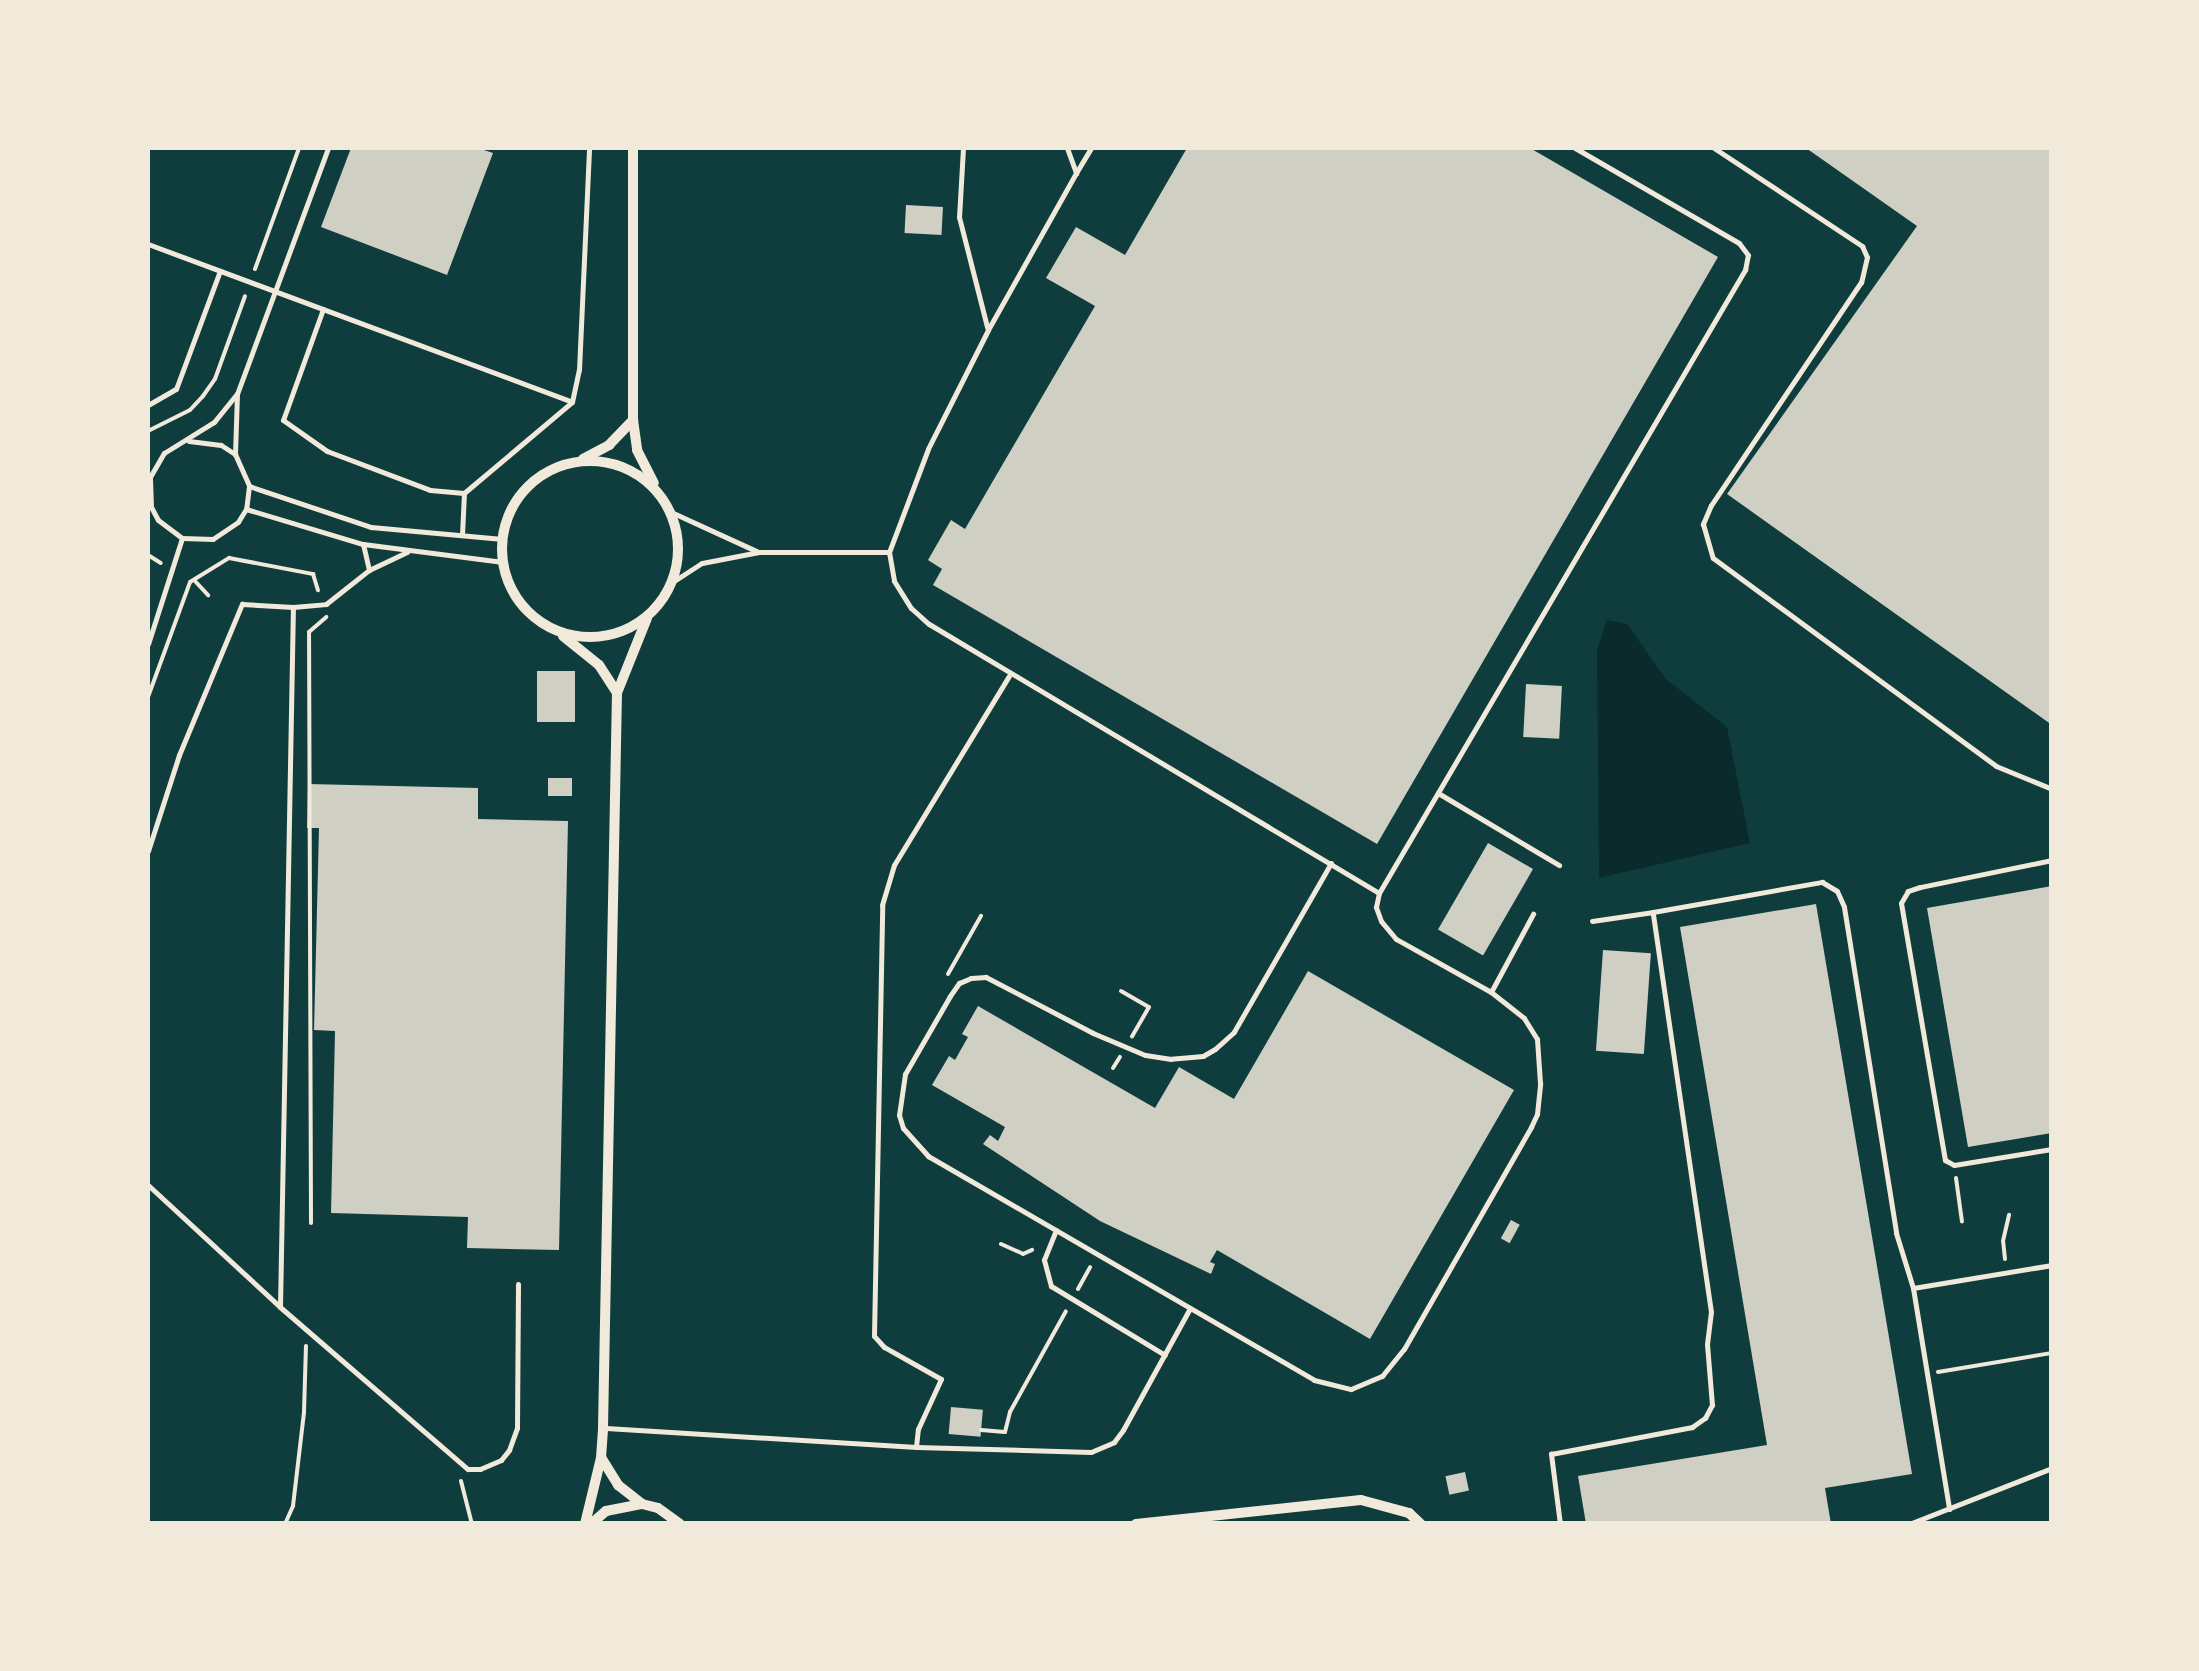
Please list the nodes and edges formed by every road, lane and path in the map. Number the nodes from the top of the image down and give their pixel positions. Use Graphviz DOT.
graph roads {
  1 [pos="299,148"];
  2 [pos="328,148"];
  3 [pos="589,148"];
  4 [pos="633,148"];
  5 [pos="963,148"];
  6 [pos="1068,148"];
  7 [pos="1092,148"];
  8 [pos="1575,148"];
  9 [pos="1714,148"];
  10 [pos="1076,173"];
  11 [pos="148,244"];
  12 [pos="220,271"];
  13 [pos="250,282"];
  14 [pos="275,292"];
  15 [pos="323,310"];
  16 [pos="988,330"];
  17 [pos="237,394"];
  18 [pos="572,402"];
  19 [pos="148,405"];
  20 [pos="633,420"];
  21 [pos="148,431"];
  22 [pos="189,440"];
  23 [pos="234,454"];
  24 [pos="578,462"];
  25 [pos="149,477"];
  26 [pos="249,486"];
  27 [pos="464,492"];
  28 [pos="658,493"];
  29 [pos="246,509"];
  30 [pos="671,512"];
  31 [pos="462,536"];
  32 [pos="182,538"];
  33 [pos="502,539"];
  34 [pos="363,544"];
  35 [pos="406,552"];
  36 [pos="759,552"];
  37 [pos="889,552"];
  38 [pos="503,562"];
  39 [pos="369,570"];
  40 [pos="194,580"];
  41 [pos="674,580"];
  42 [pos="208,595"];
  43 [pos="293,607"];
  44 [pos="647,618"];
  45 [pos="559,632"];
  46 [pos="148,644"];
  47 [pos="1010,676"];
  48 [pos="617,693"];
  49 [pos="2052,789"];
  50 [pos="1438,793"];
  51 [pos="148,850"];
  52 [pos="2052,860"];
  53 [pos="1331,863"];
  54 [pos="1559,865"];
  55 [pos="1380,893"];
  56 [pos="1653,912"];
  57 [pos="1532,914"];
  58 [pos="982,916"];
  59 [pos="1592,921"];
  60 [pos="947,975"];
  61 [pos="1121,992"];
  62 [pos="1491,992"];
  63 [pos="1125,1048"];
  64 [pos="1113,1068"];
  65 [pos="2052,1150"];
  66 [pos="1954,1166"];
  67 [pos="148,1185"];
  68 [pos="2009,1215"];
  69 [pos="1962,1222"];
  70 [pos="1056,1230"];
  71 [pos="1098,1254"];
  72 [pos="2052,1265"];
  73 [pos="2006,1273"];
  74 [pos="518,1284"];
  75 [pos="1913,1288"];
  76 [pos="1071,1302"];
  77 [pos="280,1307"];
  78 [pos="1190,1308"];
  79 [pos="304,1328"];
  80 [pos="1165,1354"];
  81 [pos="2052,1354"];
  82 [pos="1927,1374"];
  83 [pos="603,1428"];
  84 [pos="981,1430"];
  85 [pos="916,1447"];
  86 [pos="601,1458"];
  87 [pos="2052,1468"];
  88 [pos="468,1469"];
  89 [pos="642,1504"];
  90 [pos="1949,1508"];
  91 [pos="285,1524"];
  92 [pos="472,1524"];
  93 [pos="588,1524"];
  94 [pos="680,1524"];
  95 [pos="1136,1524"];
  96 [pos="1421,1524"];
  97 [pos="1560,1524"];
  98 [pos="1909,1524"];
  1 -- 13 [label="path"];
  2 -- 14 [label="lane"];
  3 -- 18 [label="lane"];
  4 -- 20 [label="street"];
  5 -- 16 [label="lane"];
  6 -- 10 [label="lane"];
  7 -- 10 [label="lane"];
  8 -- 50 [label="lane"];
  9 -- 49 [label="lane"];
  10 -- 16 [label="lane"];
  11 -- 12 [label="lane"];
  12 -- 13 [label="lane"];
  12 -- 19 [label="lane"];
  13 -- 14 [label="lane"];
  13 -- 21 [label="path"];
  14 -- 15 [label="lane"];
  14 -- 17 [label="lane"];
  15 -- 18 [label="lane"];
  15 -- 27 [label="lane"];
  16 -- 37 [label="lane"];
  17 -- 22 [label="lane"];
  17 -- 23 [label="lane"];
  18 -- 27 [label="lane"];
  20 -- 24 [label="street"];
  20 -- 28 [label="street"];
  22 -- 23 [label="lane"];
  22 -- 25 [label="lane"];
  23 -- 26 [label="lane"];
  24 -- 28 [label="street"];
  24 -- 33 [label="street"];
  25 -- 32 [label="lane"];
  26 -- 29 [label="lane"];
  26 -- 31 [label="lane"];
  27 -- 31 [label="lane"];
  28 -- 30 [label="street"];
  29 -- 32 [label="lane"];
  29 -- 34 [label="lane"];
  30 -- 36 [label="lane"];
  30 -- 41 [label="street"];
  31 -- 33 [label="lane"];
  32 -- 46 [label="lane"];
  33 -- 38 [label="street"];
  34 -- 35 [label="lane"];
  34 -- 39 [label="lane"];
  35 -- 38 [label="lane"];
  35 -- 39 [label="lane"];
  36 -- 37 [label="lane"];
  36 -- 41 [label="lane"];
  37 -- 47 [label="lane"];
  38 -- 45 [label="street"];
  39 -- 43 [label="lane"];
  40 -- 42 [label="path"];
  41 -- 44 [label="street"];
  43 -- 51 [label="lane"];
  43 -- 77 [label="lane"];
  44 -- 45 [label="street"];
  44 -- 48 [label="street"];
  45 -- 48 [label="street"];
  47 -- 53 [label="lane"];
  47 -- 85 [label="lane"];
  48 -- 83 [label="street"];
  50 -- 54 [label="lane"];
  50 -- 55 [label="lane"];
  52 -- 66 [label="lane"];
  53 -- 55 [label="lane"];
  53 -- 63 [label="lane"];
  55 -- 62 [label="lane"];
  56 -- 59 [label="lane"];
  56 -- 75 [label="lane"];
  56 -- 97 [label="lane"];
  57 -- 62 [label="lane"];
  58 -- 60 [label="path"];
  61 -- 63 [label="path"];
  62 -- 78 [label="lane"];
  63 -- 64 [label="path"];
  63 -- 70 [label="lane"];
  65 -- 66 [label="lane"];
  66 -- 69 [label="path"];
  67 -- 77 [label="lane"];
  68 -- 73 [label="path"];
  70 -- 71 [label="lane"];
  70 -- 76 [label="lane"];
  71 -- 76 [label="path"];
  71 -- 78 [label="lane"];
  72 -- 73 [label="lane"];
  73 -- 75 [label="lane"];
  74 -- 88 [label="lane"];
  75 -- 82 [label="lane"];
  76 -- 80 [label="lane"];
  76 -- 84 [label="path"];
  77 -- 79 [label="lane"];
  78 -- 80 [label="lane"];
  79 -- 88 [label="lane"];
  79 -- 91 [label="path"];
  80 -- 85 [label="lane"];
  81 -- 82 [label="path"];
  82 -- 90 [label="lane"];
  83 -- 85 [label="lane"];
  83 -- 86 [label="street"];
  86 -- 89 [label="street"];
  86 -- 93 [label="street"];
  87 -- 90 [label="lane"];
  88 -- 92 [label="path"];
  89 -- 93 [label="street"];
  89 -- 94 [label="street"];
  90 -- 98 [label="lane"];
  95 -- 96 [label="street"];
}
